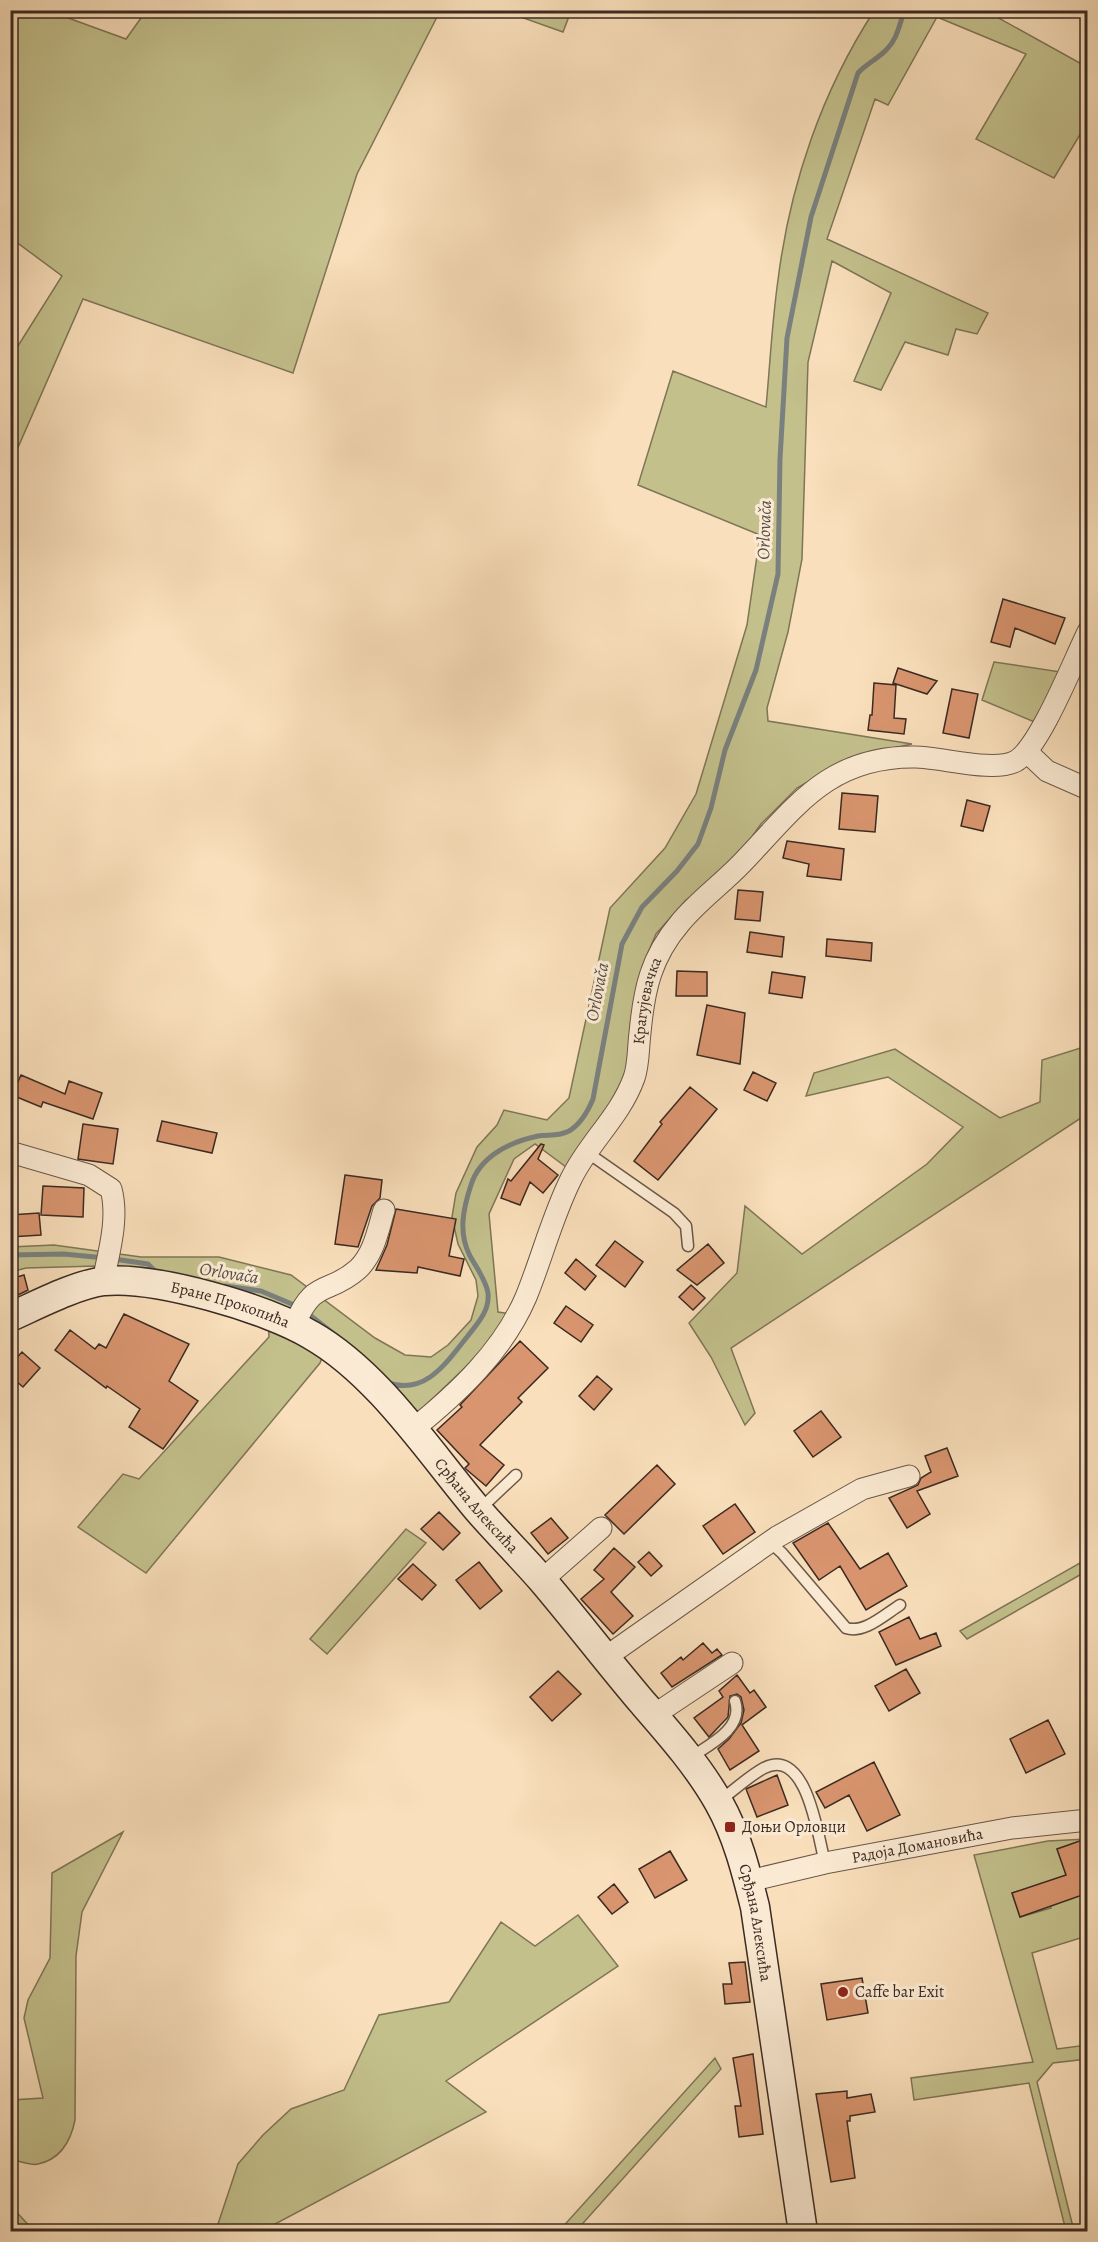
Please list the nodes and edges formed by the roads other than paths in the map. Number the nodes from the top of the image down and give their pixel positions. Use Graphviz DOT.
graph roads {
  1 [pos="1088,632"];
  2 [pos="1027,752"];
  3 [pos="1088,789"];
  4 [pos="10,1152"];
  5 [pos="588,1153"];
  6 [pos="384,1209"];
  7 [pos="688,1246"];
  8 [pos="105,1271"];
  9 [pos="301,1312"];
  10 [pos="10,1317"];
  11 [pos="412,1430"];
  12 [pos="516,1475"];
  13 [pos="909,1476"];
  14 [pos="478,1510"];
  15 [pos="601,1528"];
  16 [pos="770,1542"];
  17 [pos="542,1580"];
  18 [pos="900,1605"];
  19 [pos="606,1657"];
  20 [pos="732,1663"];
  21 [pos="735,1701"];
  22 [pos="654,1715"];
  23 [pos="688,1759"];
  24 [pos="718,1802"];
  25 [pos="1088,1820"];
  26 [pos="825,1863"];
  27 [pos="749,1881"];
  28 [pos="803,2232"];
  1 -- 2 [label="street"];
  2 -- 3 [label="street"];
  2 -- 5 [label="street, Крагујевачка"];
  4 -- 8 [label="street"];
  5 -- 7 [label="lane"];
  5 -- 11 [label="street, Крагујевачка"];
  6 -- 9 [label="street"];
  8 -- 9 [label="street, Бране Прокопића"];
  8 -- 10 [label="street, Бране Прокопића"];
  9 -- 11 [label="street, Бране Прокопића"];
  11 -- 14 [label="street, Срђана Алексића"];
  12 -- 14 [label="lane"];
  13 -- 16 [label="street"];
  14 -- 17 [label="street, Срђана Алексића"];
  15 -- 17 [label="street"];
  16 -- 18 [label="lane"];
  16 -- 19 [label="street"];
  17 -- 19 [label="street, Срђана Алексића"];
  19 -- 22 [label="street, Срђана Алексића"];
  20 -- 22 [label="street"];
  21 -- 23 [label="lane"];
  22 -- 23 [label="street, Срђана Алексића"];
  23 -- 24 [label="street, Срђана Алексића"];
  24 -- 26 [label="lane"];
  24 -- 27 [label="street, Срђана Алексића"];
  25 -- 26 [label="street, Радоја Домановића"];
  26 -- 27 [label="street, Радоја Домановића"];
  27 -- 28 [label="street, Срђана Алексића"];
}
